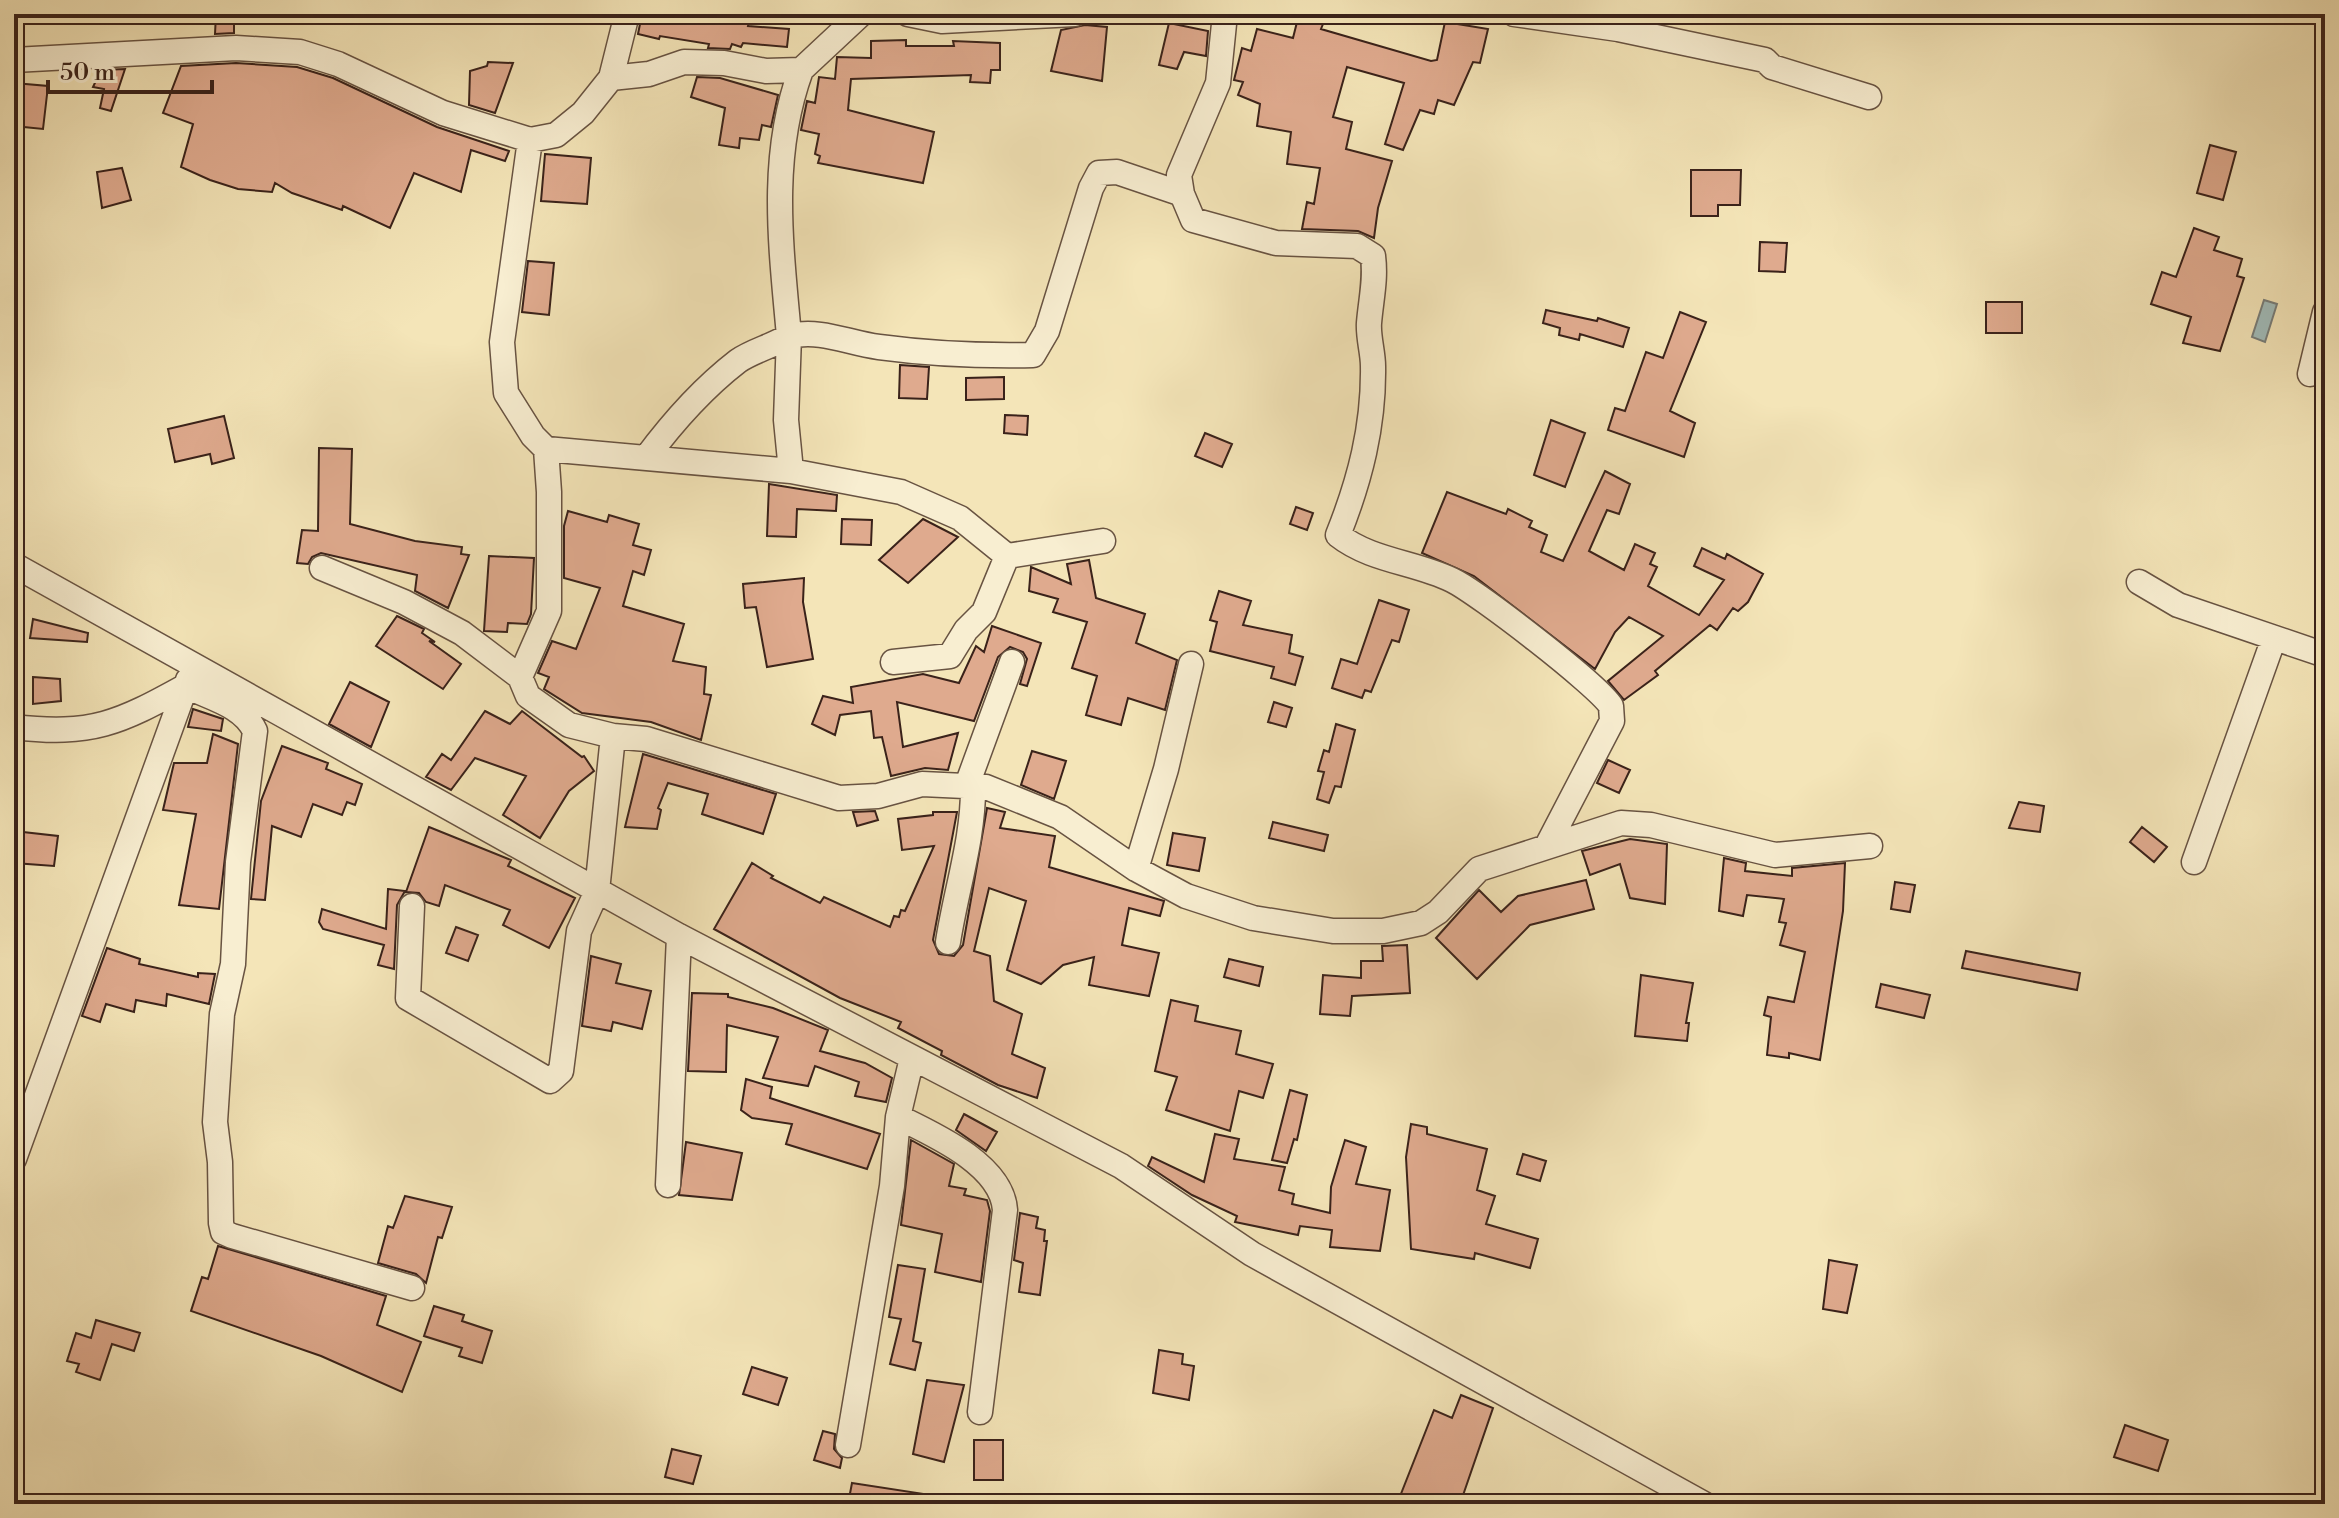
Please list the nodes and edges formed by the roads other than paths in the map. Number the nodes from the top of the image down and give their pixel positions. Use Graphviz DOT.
graph roads {
  1 [pos="627,14"];
  2 [pos="861,14"];
  3 [pos="908,14"];
  4 [pos="1075,14"];
  5 [pos="1225,14"];
  6 [pos="1514,14"];
  7 [pos="14,60"];
  8 [pos="801,70"];
  9 [pos="611,78"];
  10 [pos="1869,97"];
  11 [pos="530,140"];
  12 [pos="1182,194"];
  13 [pos="2325,312"];
  14 [pos="789,336"];
  15 [pos="2310,374"];
  16 [pos="546,449"];
  17 [pos="646,458"];
  18 [pos="791,471"];
  19 [pos="1103,541"];
  20 [pos="1007,556"];
  21 [pos="14,565"];
  22 [pos="322,568"];
  23 [pos="2139,582"];
  24 [pos="2274,638"];
  25 [pos="2325,655"];
  26 [pos="893,662"];
  27 [pos="1012,662"];
  28 [pos="1191,664"];
  29 [pos="190,677"];
  30 [pos="520,677"];
  31 [pos="226,695"];
  32 [pos="14,727"];
  33 [pos="613,736"];
  34 [pos="970,785"];
  35 [pos="1548,844"];
  36 [pos="1870,846"];
  37 [pos="2194,862"];
  38 [pos="1136,869"];
  39 [pos="597,891"];
  40 [pos="412,906"];
  41 [pos="679,936"];
  42 [pos="948,942"];
  43 [pos="912,1058"];
  44 [pos="898,1117"];
  45 [pos="14,1159"];
  46 [pos="668,1185"];
  47 [pos="412,1288"];
  48 [pos="980,1412"];
  49 [pos="848,1445"];
  50 [pos="1704,1504"];
  1 -- 9 [label="street"];
  2 -- 8 [label="street"];
  3 -- 4 [label="street"];
  5 -- 12 [label="street"];
  6 -- 10 [label="street"];
  7 -- 11 [label="street"];
  8 -- 9 [label="street"];
  8 -- 14 [label="street"];
  9 -- 11 [label="street"];
  11 -- 16 [label="street"];
  12 -- 14 [label="street"];
  12 -- 35 [label="street"];
  13 -- 15 [label="street"];
  14 -- 17 [label="street"];
  14 -- 18 [label="street"];
  16 -- 17 [label="street"];
  16 -- 30 [label="street"];
  17 -- 18 [label="street"];
  18 -- 20 [label="street"];
  19 -- 20 [label="street"];
  20 -- 26 [label="street"];
  21 -- 29 [label="street"];
  22 -- 30 [label="street"];
  23 -- 24 [label="street"];
  24 -- 25 [label="street"];
  24 -- 37 [label="street"];
  27 -- 34 [label="street"];
  28 -- 38 [label="street"];
  29 -- 31 [label="street"];
  29 -- 32 [label="street"];
  29 -- 45 [label="street"];
  30 -- 33 [label="street"];
  31 -- 39 [label="street"];
  31 -- 47 [label="street"];
  33 -- 34 [label="street"];
  33 -- 39 [label="street"];
  34 -- 38 [label="street"];
  34 -- 42 [label="street"];
  35 -- 36 [label="street"];
  35 -- 38 [label="street"];
  39 -- 40 [label="street"];
  39 -- 41 [label="street"];
  41 -- 43 [label="street"];
  41 -- 46 [label="street"];
  43 -- 44 [label="street"];
  43 -- 50 [label="street"];
  44 -- 48 [label="street"];
  44 -- 49 [label="street"];
}
